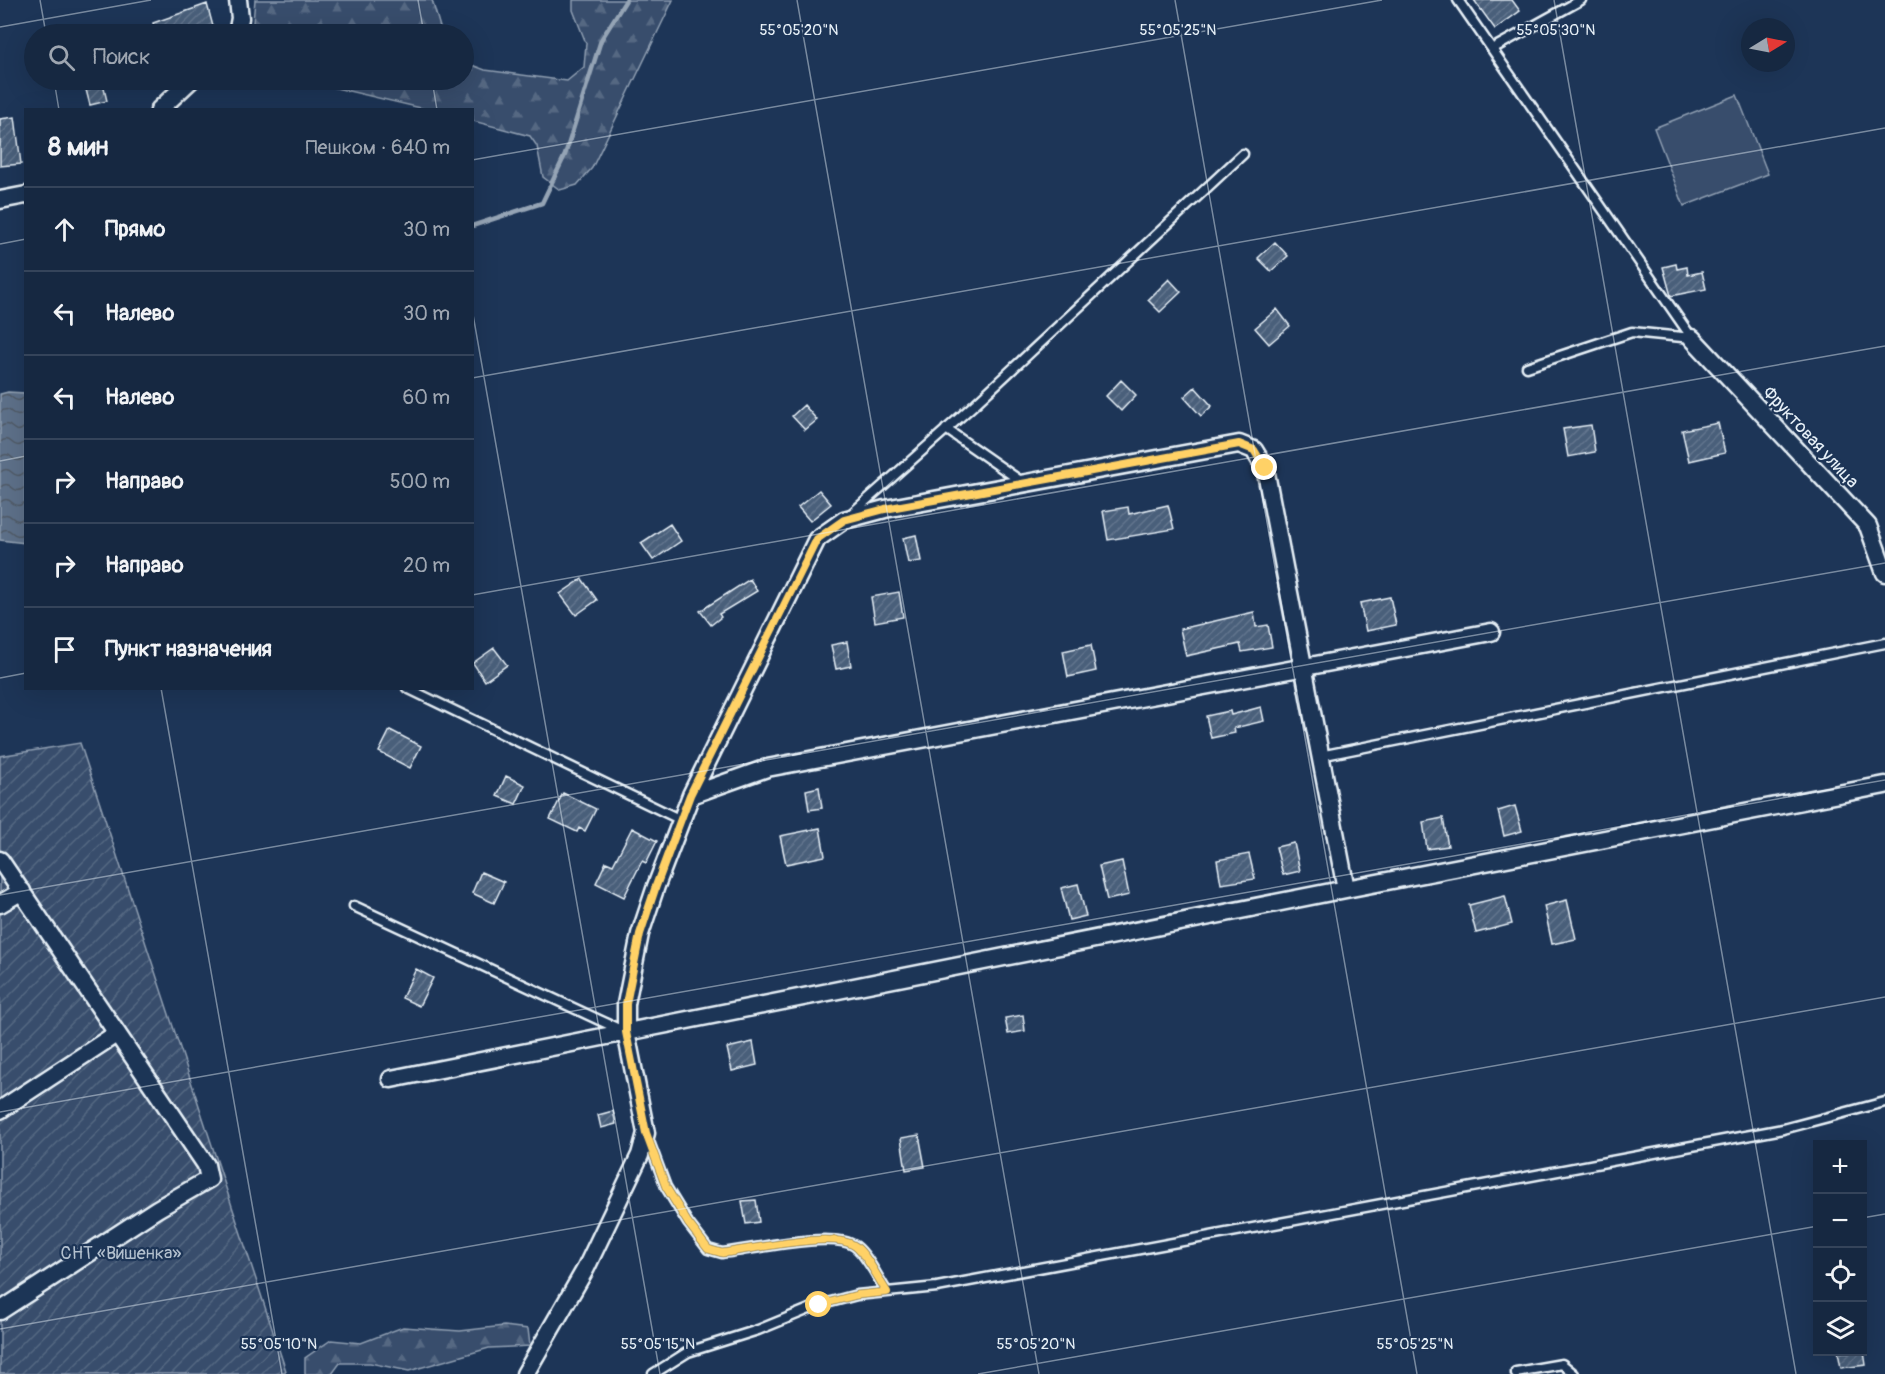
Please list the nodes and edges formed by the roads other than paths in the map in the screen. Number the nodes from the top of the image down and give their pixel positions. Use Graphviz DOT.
graph roads {
  1 [pos="238,0"];
  2 [pos="1458,0"];
  3 [pos="1581,0"];
  4 [pos="239,24"];
  5 [pos="1492,49"];
  6 [pos="180,90"];
  7 [pos="161,108"];
  8 [pos="1243,154"];
  9 [pos="24,195"];
  10 [pos="0,200"];
  11 [pos="1692,338"];
  12 [pos="1527,368"];
  13 [pos="946,429"];
  14 [pos="1024,484"];
  15 [pos="844,520"];
  16 [pos="1885,573"];
  17 [pos="1491,632"];
  18 [pos="1885,643"];
  19 [pos="1303,667"];
  20 [pos="411,690"];
  21 [pos="1320,756"];
  22 [pos="1885,785"];
  23 [pos="690,795"];
  24 [pos="681,820"];
  25 [pos="0,860"];
  26 [pos="1346,889"];
  27 [pos="22,891"];
  28 [pos="0,904"];
  29 [pos="354,906"];
  30 [pos="626,1032"];
  31 [pos="116,1034"];
  32 [pos="391,1079"];
  33 [pos="1885,1102"];
  34 [pos="0,1110"];
  35 [pos="646,1133"];
  36 [pos="887,1292"];
  37 [pos="0,1311"];
  38 [pos="525,1374"];
  39 [pos="653,1374"];
  40 [pos="1516,1374"];
  41 [pos="1574,1374"];
  1 -- 4 [label="street"];
  2 -- 5 [label="lane"];
  3 -- 5 [label="lane"];
  5 -- 11 [label="lane"];
  6 -- 7 [label="street"];
  8 -- 13 [label="lane"];
  9 -- 10 [label="street"];
  11 -- 12 [label="lane"];
  11 -- 16 [label="street, Фруктовая улица"];
  13 -- 14 [label="lane"];
  13 -- 15 [label="lane"];
  14 -- 15 [label="street"];
  14 -- 19 [label="street"];
  15 -- 23 [label="street"];
  17 -- 19 [label="street"];
  18 -- 21 [label="lane"];
  19 -- 21 [label="street"];
  19 -- 23 [label="street"];
  20 -- 24 [label="lane"];
  21 -- 26 [label="street"];
  22 -- 26 [label="street"];
  23 -- 24 [label="street"];
  24 -- 30 [label="street"];
  25 -- 27 [label="street"];
  26 -- 30 [label="street"];
  27 -- 28 [label="street"];
  27 -- 31 [label="street"];
  29 -- 30 [label="lane"];
  30 -- 32 [label="street"];
  30 -- 35 [label="street"];
  31 -- 34 [label="street"];
  31 -- 37 [label="street"];
  33 -- 36 [label="lane"];
  35 -- 36 [label="lane"];
  35 -- 38 [label="street"];
  36 -- 39 [label="lane"];
  40 -- 41 [label="lane"];
}
